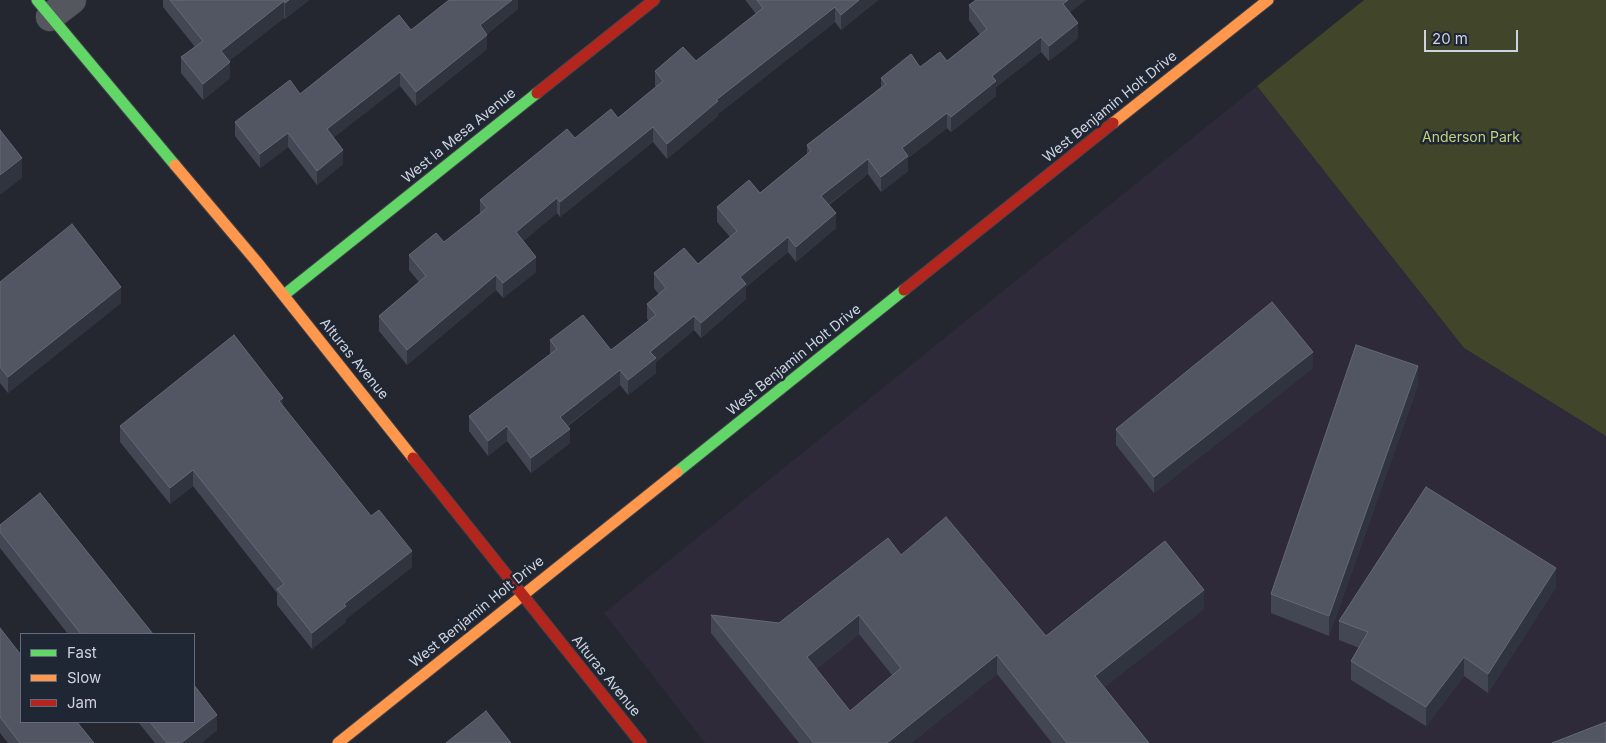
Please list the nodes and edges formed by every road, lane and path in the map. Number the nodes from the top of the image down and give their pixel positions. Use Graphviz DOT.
graph roads {
  1 [pos="72,0"];
  2 [pos="654,0"];
  3 [pos="1268,0"];
  4 [pos="44,9"];
  5 [pos="284,295"];
  6 [pos="522,595"];
  7 [pos="338,743"];
  8 [pos="641,743"];
  1 -- 4 [label="street"];
  2 -- 5 [label="street, West la Mesa Avenue"];
  3 -- 6 [label="street, West Benjamin Holt Drive"];
  4 -- 5 [label="street, Alturas Avenue"];
  5 -- 6 [label="street, Alturas Avenue"];
  6 -- 7 [label="street, West Benjamin Holt Drive"];
  6 -- 8 [label="street, Alturas Avenue"];
}
